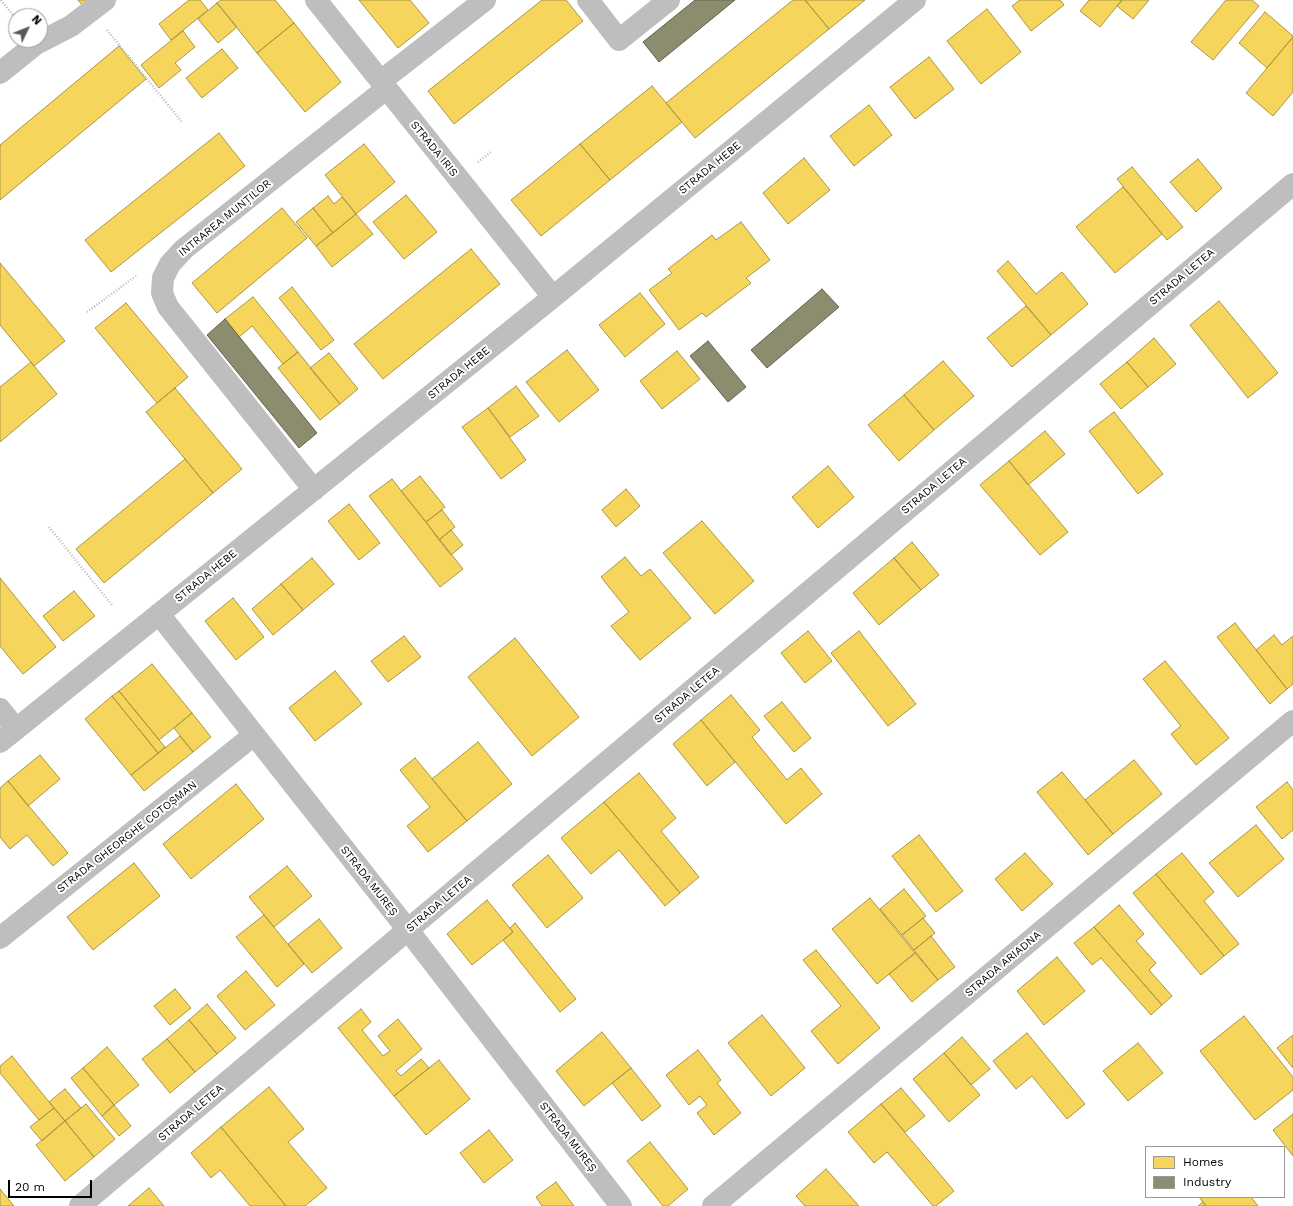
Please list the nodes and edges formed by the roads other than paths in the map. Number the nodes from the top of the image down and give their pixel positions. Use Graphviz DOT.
graph roads {
  1 [pos="316,0"];
  2 [pos="485,0"];
  3 [pos="588,0"];
  4 [pos="669,0"];
  5 [pos="915,0"];
  6 [pos="98,6"];
  7 [pos="0,72"];
  8 [pos="384,85"];
  9 [pos="1293,184"];
  10 [pos="553,297"];
  11 [pos="314,490"];
  12 [pos="159,614"];
  13 [pos="0,709"];
  14 [pos="1293,721"];
  15 [pos="254,735"];
  16 [pos="8,736"];
  17 [pos="408,930"];
  18 [pos="0,938"];
  19 [pos="80,1206"];
  20 [pos="621,1206"];
  21 [pos="713,1206"];
  1 -- 8 [label="street, STRADA IRIS"];
  2 -- 8 [label="street, INTRAREA MUNȚILOR"];
  3 -- 4 [label="street"];
  5 -- 10 [label="street, STRADA HEBE"];
  6 -- 7 [label="street"];
  8 -- 10 [label="street, STRADA IRIS"];
  8 -- 11 [label="street, INTRAREA MUNȚILOR"];
  9 -- 17 [label="street, STRADA LETEA"];
  10 -- 11 [label="street, STRADA HEBE"];
  11 -- 12 [label="street, STRADA HEBE"];
  12 -- 15 [label="street, STRADA MUREȘ"];
  12 -- 16 [label="street, STRADA HEBE"];
  13 -- 16 [label="street"];
  14 -- 21 [label="street, STRADA ARIADNA"];
  15 -- 17 [label="street, STRADA MUREȘ"];
  15 -- 18 [label="street, STRADA GHEORGHE COTOȘMAN"];
  17 -- 19 [label="street, STRADA LETEA"];
  17 -- 20 [label="street, STRADA MUREȘ"];
}
